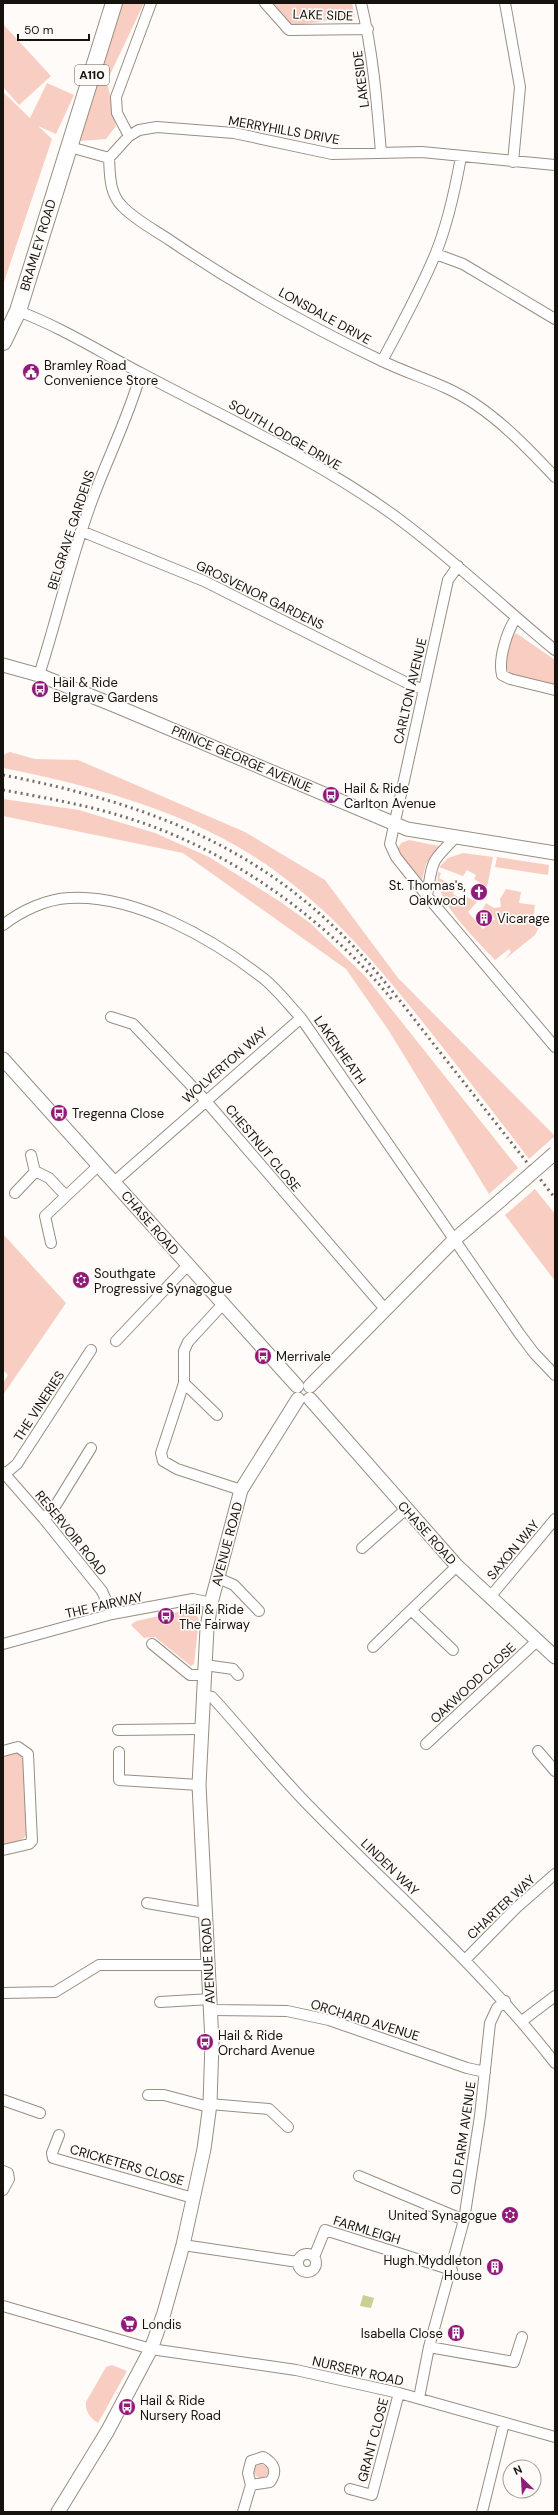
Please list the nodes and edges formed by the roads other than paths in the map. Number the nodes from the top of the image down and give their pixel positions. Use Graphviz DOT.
graph roads {
  1 [pos="114,3"];
  2 [pos="151,3"];
  3 [pos="265,3"];
  4 [pos="361,3"];
  5 [pos="505,3"];
  6 [pos="368,29"];
  7 [pos="129,136"];
  8 [pos="70,147"];
  9 [pos="381,153"];
  10 [pos="461,157"];
  11 [pos="109,158"];
  12 [pos="513,162"];
  13 [pos="555,165"];
  14 [pos="436,254"];
  15 [pos="18,311"];
  16 [pos="555,320"];
  17 [pos="3,342"];
  18 [pos="382,361"];
  19 [pos="141,373"];
  20 [pos="555,477"];
  21 [pos="81,532"];
  22 [pos="458,566"];
  23 [pos="516,618"];
  24 [pos="555,650"];
  25 [pos="3,665"];
  26 [pos="39,675"];
  27 [pos="424,688"];
  28 [pos="555,690"];
  29 [pos="393,824"];
  30 [pos="456,838"];
  31 [pos="555,853"];
  32 [pos="427,896"];
  33 [pos="3,925"];
  34 [pos="111,1016"];
  35 [pos="301,1018"];
  36 [pos="555,1047"];
  37 [pos="5,1066"];
  38 [pos="205,1100"];
  39 [pos="555,1153"];
  40 [pos="31,1155"];
  41 [pos="98,1166"];
  42 [pos="35,1172"];
  43 [pos="114,1182"];
  44 [pos="15,1193"];
  45 [pos="66,1196"];
  46 [pos="455,1239"];
  47 [pos="51,1243"];
  48 [pos="187,1266"];
  49 [pos="223,1304"];
  50 [pos="385,1308"];
  51 [pos="116,1341"];
  52 [pos="91,1350"];
  53 [pos="555,1375"];
  54 [pos="184,1383"];
  55 [pos="304,1392"];
  56 [pos="216,1415"];
  57 [pos="91,1448"];
  58 [pos="5,1476"];
  59 [pos="241,1490"];
  60 [pos="406,1509"];
  61 [pos="44,1519"];
  62 [pos="555,1519"];
  63 [pos="362,1548"];
  64 [pos="456,1566"];
  65 [pos="218,1578"];
  66 [pos="490,1597"];
  67 [pos="211,1603"];
  68 [pos="411,1610"];
  69 [pos="259,1611"];
  70 [pos="112,1614"];
  71 [pos="538,1640"];
  72 [pos="3,1644"];
  73 [pos="152,1644"];
  74 [pos="373,1647"];
  75 [pos="454,1650"];
  76 [pos="555,1657"];
  77 [pos="204,1670"];
  78 [pos="238,1674"];
  79 [pos="202,1695"];
  80 [pos="200,1729"];
  81 [pos="118,1730"];
  82 [pos="426,1744"];
  83 [pos="3,1751"];
  84 [pos="538,1751"];
  85 [pos="119,1752"];
  86 [pos="551,1759"];
  87 [pos="555,1771"];
  88 [pos="199,1785"];
  89 [pos="3,1850"];
  90 [pos="555,1874"];
  91 [pos="147,1903"];
  92 [pos="205,1913"];
  93 [pos="466,1959"];
  94 [pos="208,1965"];
  95 [pos="3,1993"];
  96 [pos="555,1996"];
  97 [pos="505,2001"];
  98 [pos="160,2002"];
  99 [pos="211,2004"];
  100 [pos="522,2021"];
  101 [pos="555,2063"];
  102 [pos="485,2072"];
  103 [pos="148,2095"];
  104 [pos="3,2100"];
  105 [pos="210,2106"];
  106 [pos="40,2113"];
  107 [pos="288,2127"];
  108 [pos="58,2135"];
  109 [pos="3,2171"];
  110 [pos="359,2176"];
  111 [pos="3,2190"];
  112 [pos="193,2198"];
  113 [pos="464,2220"];
  114 [pos="183,2245"];
  115 [pos="452,2270"];
  116 [pos="3,2306"];
  117 [pos="522,2337"];
  118 [pos="429,2348"];
  119 [pos="151,2349"];
  120 [pos="399,2393"];
  121 [pos="419,2398"];
  122 [pos="504,2423"];
  123 [pos="555,2437"];
  124 [pos="251,2485"];
  125 [pos="350,2489"];
  126 [pos="58,2512"];
  127 [pos="244,2512"];
  128 [pos="482,2512"];
  1 -- 8 [label="main road, A110"];
  2 -- 7 [label="street"];
  3 -- 6 [label="street, LAKE SIDE"];
  4 -- 6 [label="street, LAKESIDE"];
  5 -- 12 [label="street"];
  6 -- 9 [label="street, LAKESIDE"];
  7 -- 9 [label="street, MERRYHILLS DRIVE"];
  7 -- 11 [label="street, MERRYHILLS DRIVE"];
  8 -- 11 [label="street"];
  8 -- 15 [label="main road, BRAMLEY ROAD / A110"];
  9 -- 10 [label="street, MERRYHILLS DRIVE"];
  10 -- 12 [label="street, MERRYHILLS DRIVE"];
  10 -- 14 [label="street"];
  11 -- 18 [label="street, LONSDALE DRIVE"];
  12 -- 13 [label="street, MERRYHILLS DRIVE"];
  14 -- 16 [label="street"];
  14 -- 18 [label="street"];
  15 -- 17 [label="main road, BRAMLEY ROAD / A110"];
  15 -- 19 [label="street, SOUTH LODGE DRIVE"];
  18 -- 20 [label="street, LONSDALE DRIVE"];
  19 -- 21 [label="street, BELGRAVE GARDENS"];
  19 -- 22 [label="street, SOUTH LODGE DRIVE"];
  21 -- 26 [label="street, BELGRAVE GARDENS"];
  21 -- 27 [label="street, GROSVENOR GARDENS"];
  22 -- 23 [label="street, SOUTH LODGE DRIVE"];
  22 -- 27 [label="street, CARLTON AVENUE"];
  23 -- 24 [label="street, SOUTH LODGE DRIVE"];
  23 -- 28 [label="street"];
  25 -- 26 [label="street, PRINCE GEORGE AVENUE"];
  26 -- 29 [label="street, PRINCE GEORGE AVENUE"];
  27 -- 29 [label="street, CARLTON AVENUE"];
  29 -- 30 [label="street, PRINCE GEORGE AVENUE"];
  29 -- 32 [label="street, CARLTON AVENUE"];
  30 -- 31 [label="street, PRINCE GEORGE AVENUE"];
  30 -- 32 [label="street"];
  32 -- 36 [label="street, CARLTON AVENUE"];
  33 -- 35 [label="street, LAKENHEATH"];
  34 -- 38 [label="street, CHESTNUT CLOSE"];
  35 -- 38 [label="street, WOLVERTON WAY"];
  35 -- 46 [label="street, LAKENHEATH"];
  37 -- 41 [label="street, CHASE ROAD"];
  38 -- 43 [label="street, WOLVERTON WAY"];
  38 -- 50 [label="street, CHESTNUT CLOSE"];
  39 -- 46 [label="street, bridge"];
  40 -- 42 [label="street"];
  41 -- 43 [label="street, CHASE ROAD"];
  41 -- 45 [label="street"];
  42 -- 44 [label="street"];
  42 -- 45 [label="street"];
  43 -- 48 [label="street, CHASE ROAD"];
  45 -- 47 [label="street"];
  46 -- 50 [label="street"];
  46 -- 53 [label="street, LAKENHEATH"];
  48 -- 49 [label="street, CHASE ROAD"];
  48 -- 51 [label="street"];
  49 -- 54 [label="street"];
  49 -- 55 [label="street, CHASE ROAD"];
  50 -- 55 [label="street"];
  52 -- 58 [label="street, THE VINERIES"];
  54 -- 56 [label="street"];
  54 -- 59 [label="street"];
  55 -- 59 [label="street, AVENUE ROAD"];
  55 -- 60 [label="street, CHASE ROAD"];
  57 -- 61 [label="street"];
  58 -- 61 [label="street, RESERVOIR ROAD"];
  59 -- 65 [label="street, AVENUE ROAD"];
  60 -- 63 [label="street"];
  60 -- 64 [label="street, CHASE ROAD"];
  61 -- 70 [label="street, RESERVOIR ROAD"];
  62 -- 66 [label="street, SAXON WAY"];
  64 -- 66 [label="street, CHASE ROAD"];
  64 -- 68 [label="street"];
  65 -- 67 [label="street, AVENUE ROAD"];
  65 -- 69 [label="street"];
  66 -- 71 [label="street, CHASE ROAD"];
  67 -- 70 [label="street, THE FAIRWAY"];
  67 -- 77 [label="street, AVENUE ROAD"];
  68 -- 74 [label="street"];
  68 -- 75 [label="street"];
  70 -- 72 [label="street, THE FAIRWAY"];
  71 -- 76 [label="street, CHASE ROAD"];
  71 -- 82 [label="street, OAKWOOD CLOSE"];
  73 -- 77 [label="street"];
  77 -- 78 [label="street"];
  77 -- 79 [label="street, AVENUE ROAD"];
  79 -- 80 [label="street, AVENUE ROAD"];
  79 -- 93 [label="street, LINDEN WAY"];
  80 -- 81 [label="street"];
  80 -- 88 [label="street, AVENUE ROAD"];
  83 -- 89 [label="street"];
  84 -- 86 [label="street"];
  85 -- 88 [label="street"];
  86 -- 87 [label="street"];
  88 -- 92 [label="street, AVENUE ROAD"];
  90 -- 93 [label="street, CHARTER WAY"];
  91 -- 92 [label="street"];
  92 -- 94 [label="street, AVENUE ROAD"];
  93 -- 97 [label="street, LINDEN WAY"];
  94 -- 95 [label="street"];
  94 -- 99 [label="street, AVENUE ROAD"];
  96 -- 100 [label="street"];
  97 -- 100 [label="street, LINDEN WAY"];
  97 -- 102 [label="street, OLD FARM AVENUE"];
  98 -- 99 [label="street, ORCHARD AVENUE"];
  99 -- 102 [label="street, ORCHARD AVENUE"];
  99 -- 105 [label="street, AVENUE ROAD"];
  100 -- 101 [label="street, LINDEN WAY"];
  102 -- 113 [label="street, OLD FARM AVENUE"];
  103 -- 105 [label="street"];
  104 -- 106 [label="street"];
  105 -- 107 [label="street"];
  105 -- 112 [label="street, AVENUE ROAD"];
  108 -- 112 [label="street, CRICKETERS CLOSE"];
  109 -- 111 [label="street"];
  110 -- 113 [label="street"];
  112 -- 114 [label="street, AVENUE ROAD"];
  113 -- 115 [label="street, OLD FARM AVENUE"];
  114 -- 115 [label="street, FARMLEIGH"];
  114 -- 119 [label="street, AVENUE ROAD"];
  115 -- 118 [label="street, OLD FARM AVENUE"];
  116 -- 119 [label="street, NURSERY ROAD"];
  117 -- 118 [label="street"];
  118 -- 121 [label="street, OLD FARM AVENUE"];
  119 -- 120 [label="street, NURSERY ROAD"];
  119 -- 126 [label="street, AVENUE ROAD"];
  120 -- 121 [label="street, NURSERY ROAD"];
  120 -- 125 [label="street, GRANT CLOSE"];
  121 -- 122 [label="street, NURSERY ROAD"];
  122 -- 123 [label="street, NURSERY ROAD"];
  122 -- 128 [label="street"];
  124 -- 127 [label="street"];
}
